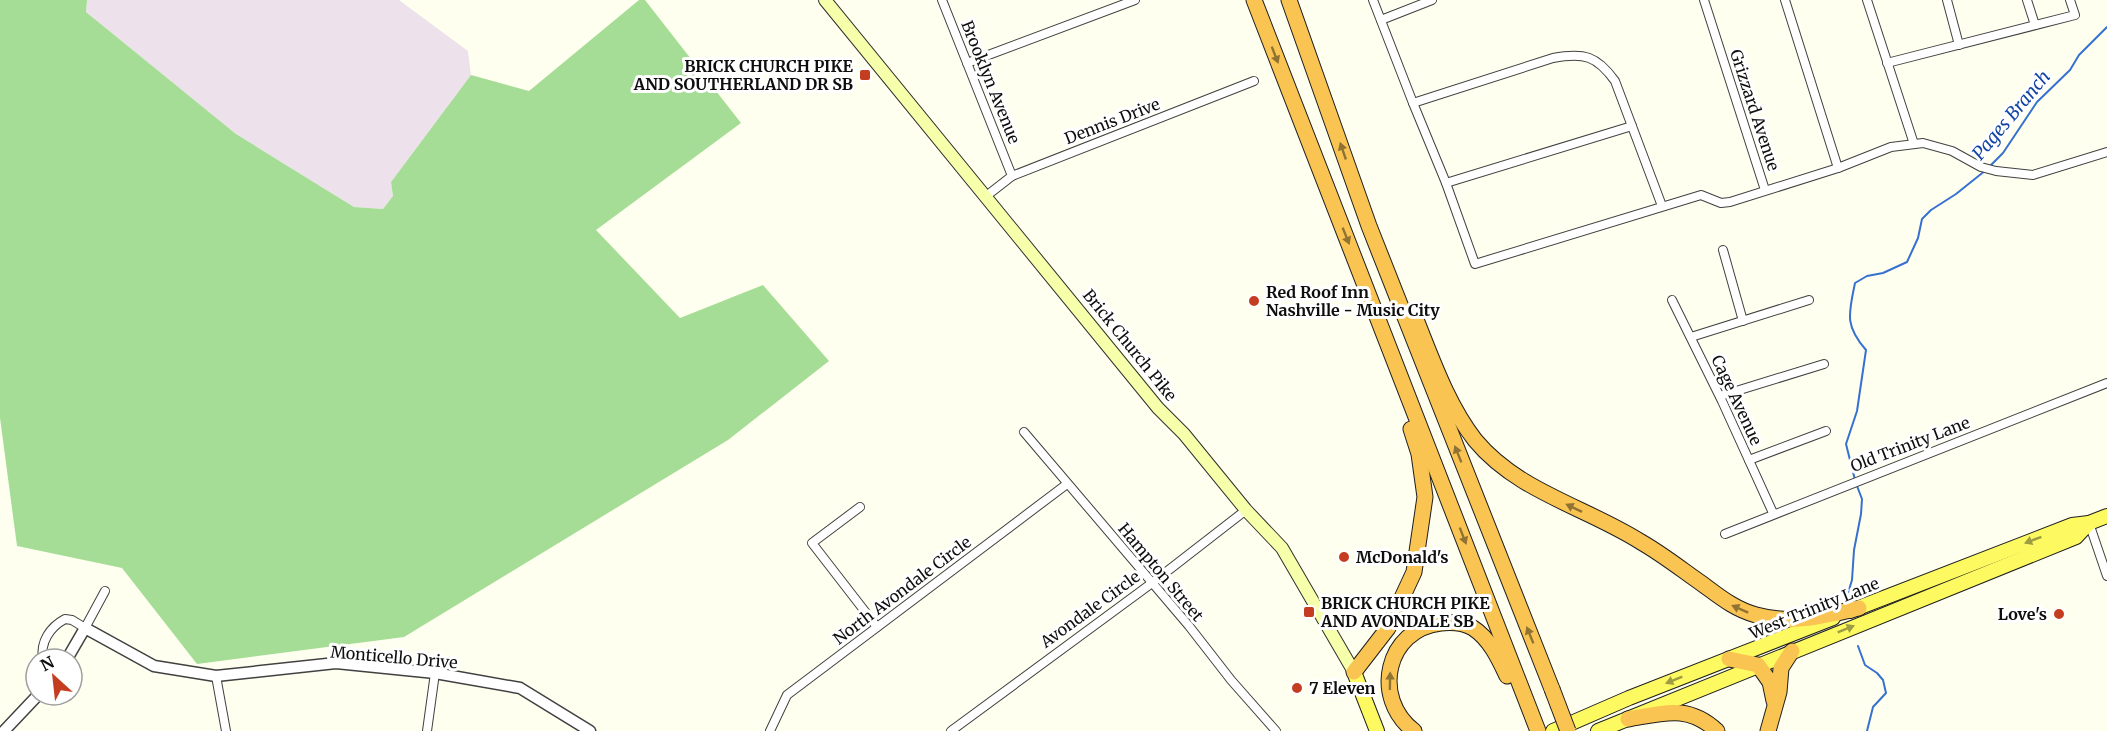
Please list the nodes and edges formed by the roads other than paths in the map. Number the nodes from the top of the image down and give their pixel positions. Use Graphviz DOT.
graph roads {
  1 [pos="825,0"];
  2 [pos="942,0"];
  3 [pos="1135,0"];
  4 [pos="1254,0"];
  5 [pos="1289,0"];
  6 [pos="1373,0"];
  7 [pos="1432,0"];
  8 [pos="1704,0"];
  9 [pos="1785,0"];
  10 [pos="1867,0"];
  11 [pos="1947,0"];
  12 [pos="2027,0"];
  13 [pos="2070,0"];
  14 [pos="1381,20"];
  15 [pos="2035,26"];
  16 [pos="1959,45"];
  17 [pos="967,63"];
  18 [pos="1887,63"];
  19 [pos="1254,81"];
  20 [pos="1413,103"];
  21 [pos="1632,126"];
  22 [pos="1914,144"];
  23 [pos="2107,152"];
  24 [pos="1838,168"];
  25 [pos="1012,176"];
  26 [pos="1446,183"];
  27 [pos="1765,190"];
  28 [pos="985,197"];
  29 [pos="1662,206"];
  30 [pos="1369,226"];
  31 [pos="1723,250"];
  32 [pos="1366,286"];
  33 [pos="1672,300"];
  34 [pos="1809,300"];
  35 [pos="1743,321"];
  36 [pos="1691,337"];
  37 [pos="1824,364"];
  38 [pos="2107,383"];
  39 [pos="1720,396"];
  40 [pos="1826,431"];
  41 [pos="1024,432"];
  42 [pos="1749,460"];
  43 [pos="1067,484"];
  44 [pos="860,507"];
  45 [pos="1246,510"];
  46 [pos="1773,513"];
  47 [pos="2107,516"];
  48 [pos="2089,523"];
  49 [pos="1725,534"];
  50 [pos="2107,576"];
  51 [pos="1152,583"];
  52 [pos="105,591"];
  53 [pos="1858,608"];
  54 [pos="877,627"];
  55 [pos="86,628"];
  56 [pos="44,647"];
  57 [pos="74,647"];
  58 [pos="1792,651"];
  59 [pos="1729,659"];
  60 [pos="1758,665"];
  61 [pos="1354,672"];
  62 [pos="435,673"];
  63 [pos="216,676"];
  64 [pos="1524,695"];
  65 [pos="27,707"];
  66 [pos="1775,707"];
  67 [pos="1628,719"];
  68 [pos="4,731"];
  69 [pos="226,731"];
  70 [pos="427,731"];
  71 [pos="590,731"];
  72 [pos="770,731"];
  73 [pos="951,731"];
  74 [pos="1276,731"];
  75 [pos="1377,731"];
  76 [pos="1413,731"];
  77 [pos="1538,731"];
  78 [pos="1553,731"];
  79 [pos="1568,731"];
  80 [pos="1598,731"];
  81 [pos="1717,731"];
  82 [pos="1768,731"];
  1 -- 28 [label="main road, Brick Church Pike"];
  2 -- 17 [label="street, Brooklyn Avenue"];
  3 -- 17 [label="street"];
  4 -- 32 [label="highway, one-way"];
  30 -- 5 [label="highway, one-way"];
  6 -- 14 [label="street"];
  7 -- 14 [label="street"];
  8 -- 27 [label="street, Grizzard Avenue"];
  9 -- 24 [label="street"];
  10 -- 18 [label="street"];
  11 -- 16 [label="street"];
  12 -- 15 [label="street"];
  13 -- 15 [label="street"];
  14 -- 20 [label="street"];
  15 -- 16 [label="street"];
  16 -- 18 [label="street"];
  17 -- 25 [label="street, Brooklyn Avenue"];
  18 -- 22 [label="street"];
  19 -- 25 [label="street, Dennis Drive"];
  20 -- 21 [label="street"];
  20 -- 26 [label="street"];
  21 -- 26 [label="street"];
  21 -- 29 [label="street"];
  22 -- 23 [label="street, Grizzard Avenue"];
  22 -- 24 [label="street, Grizzard Avenue"];
  24 -- 27 [label="street, Grizzard Avenue"];
  25 -- 28 [label="street, Dennis Drive"];
  26 -- 29 [label="street"];
  27 -- 29 [label="street"];
  28 -- 45 [label="main road, Brick Church Pike"];
  53 -- 30 [label="highway, one-way"];
  79 -- 30 [label="highway, one-way, bridge"];
  31 -- 35 [label="street"];
  32 -- 61 [label="highway"];
  32 -- 64 [label="highway, one-way"];
  33 -- 36 [label="street, Cage Avenue"];
  34 -- 35 [label="street"];
  35 -- 36 [label="street"];
  36 -- 39 [label="street, Cage Avenue"];
  37 -- 39 [label="street"];
  38 -- 46 [label="street, Old Trinity Lane"];
  39 -- 42 [label="street, Cage Avenue"];
  40 -- 42 [label="street"];
  41 -- 43 [label="street, Hampton Street"];
  42 -- 46 [label="street, Cage Avenue"];
  43 -- 51 [label="street, Hampton Street"];
  43 -- 54 [label="street, North Avondale Circle"];
  44 -- 54 [label="street"];
  45 -- 51 [label="street, Avondale Circle"];
  45 -- 61 [label="main road, Brick Church Pike"];
  46 -- 49 [label="street, Old Trinity Lane"];
  47 -- 48 [label="main road, West Trinity Lane"];
  48 -- 50 [label="street"];
  48 -- 53 [label="main road, West Trinity Lane, one-way"];
  58 -- 48 [label="main road, West Trinity Lane, one-way"];
  51 -- 73 [label="street, Avondale Circle"];
  51 -- 74 [label="street, Hampton Street"];
  52 -- 55 [label="street"];
  53 -- 59 [label="main road, West Trinity Lane"];
  54 -- 72 [label="street, North Avondale Circle"];
  55 -- 56 [label="street"];
  55 -- 57 [label="street"];
  55 -- 63 [label="street, Monticello Drive"];
  58 -- 60 [label="main road, West Trinity Lane"];
  58 -- 66 [label="highway"];
  59 -- 60 [label="highway"];
  59 -- 78 [label="main road, West Trinity Lane, one-way"];
  60 -- 66 [label="highway"];
  60 -- 67 [label="main road, West Trinity Lane"];
  61 -- 75 [label="main road, Brick Church Pike"];
  62 -- 63 [label="street, Monticello Drive"];
  62 -- 70 [label="street"];
  62 -- 71 [label="street, Monticello Drive"];
  63 -- 69 [label="street"];
  76 -- 64 [label="highway, one-way"];
  64 -- 77 [label="highway"];
  65 -- 68 [label="street"];
  66 -- 82 [label="highway"];
  67 -- 80 [label="main road, West Trinity Lane"];
  67 -- 81 [label="highway"];
}
